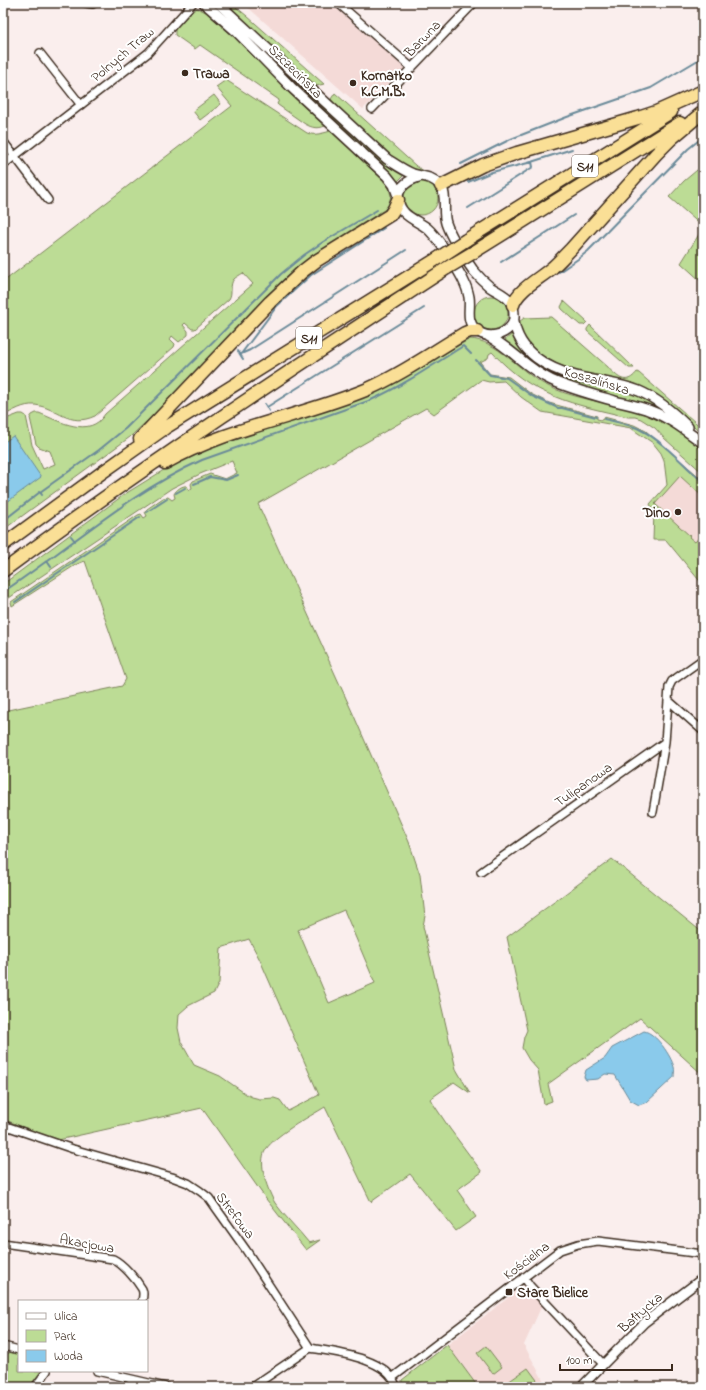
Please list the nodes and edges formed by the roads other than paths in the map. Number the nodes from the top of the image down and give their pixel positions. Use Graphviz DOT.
graph roads {
  1 [pos="86,3"];
  2 [pos="94,3"];
  3 [pos="194,3"];
  4 [pos="204,3"];
  5 [pos="218,3"];
  6 [pos="338,3"];
  7 [pos="474,3"];
  8 [pos="40,53"];
  9 [pos="412,68"];
  10 [pos="703,91"];
  11 [pos="80,104"];
  12 [pos="372,109"];
  13 [pos="703,109"];
  14 [pos="703,112"];
  15 [pos="3,141"];
  16 [pos="14,156"];
  17 [pos="3,165"];
  18 [pos="422,176"];
  19 [pos="441,186"];
  20 [pos="398,198"];
  21 [pos="48,200"];
  22 [pos="513,306"];
  23 [pos="514,321"];
  24 [pos="483,334"];
  25 [pos="703,442"];
  26 [pos="100,474"];
  27 [pos="113,491"];
  28 [pos="3,545"];
  29 [pos="3,572"];
  30 [pos="703,659"];
  31 [pos="668,700"];
  32 [pos="703,731"];
  33 [pos="665,742"];
  34 [pos="653,812"];
  35 [pos="481,872"];
  36 [pos="3,1125"];
  37 [pos="3,1243"];
  38 [pos="703,1254"];
  39 [pos="524,1277"];
  40 [pos="703,1278"];
  41 [pos="142,1300"];
  42 [pos="3,1346"];
  43 [pos="310,1348"];
  44 [pos="18,1350"];
  45 [pos="603,1364"];
  46 [pos="46,1372"];
  47 [pos="110,1373"];
  48 [pos="392,1378"];
  49 [pos="134,1380"];
  50 [pos="34,1387"];
  51 [pos="128,1387"];
  52 [pos="166,1387"];
  53 [pos="252,1387"];
  54 [pos="396,1387"];
  55 [pos="581,1387"];
  1 -- 2 [label="street"];
  3 -- 11 [label="street, Polnych Traw"];
  4 -- 20 [label="main road, Szczecińska"];
  5 -- 18 [label="main road, Szczecińska"];
  6 -- 9 [label="street"];
  7 -- 9 [label="street, Barwna"];
  8 -- 11 [label="street"];
  9 -- 12 [label="street, Barwna"];
  10 -- 19 [label="highway"];
  10 -- 26 [label="highway, S11, bridge"];
  11 -- 16 [label="street, Polnych Traw"];
  13 -- 27 [label="highway, S11, bridge"];
  14 -- 22 [label="highway"];
  15 -- 16 [label="street"];
  16 -- 17 [label="street, Polnych Traw"];
  16 -- 21 [label="street"];
  18 -- 19 [label="main road, Szczecińska"];
  18 -- 20 [label="main road"];
  19 -- 22 [label="main road"];
  20 -- 24 [label="main road, Szczecińska"];
  20 -- 26 [label="highway"];
  22 -- 23 [label="main road, Koszalińska"];
  23 -- 24 [label="main road"];
  23 -- 25 [label="main road, Koszalińska"];
  24 -- 25 [label="main road, Koszalińska"];
  24 -- 27 [label="highway"];
  26 -- 28 [label="highway, S11"];
  27 -- 29 [label="highway, S11"];
  30 -- 31 [label="street"];
  31 -- 32 [label="street"];
  31 -- 33 [label="street"];
  33 -- 34 [label="street"];
  33 -- 35 [label="street, Tulipanowa"];
  36 -- 43 [label="street, Strefowa"];
  37 -- 41 [label="street, Akacjowa"];
  38 -- 39 [label="street, Kościelna"];
  39 -- 45 [label="street"];
  39 -- 48 [label="street, Kościelna"];
  40 -- 45 [label="street, Bałtycka"];
  42 -- 44 [label="street"];
  43 -- 48 [label="street"];
  43 -- 53 [label="street"];
  45 -- 55 [label="street, Bałtycka"];
  46 -- 50 [label="street"];
  47 -- 49 [label="street"];
  48 -- 54 [label="street"];
  49 -- 51 [label="street"];
  49 -- 52 [label="street"];
}
